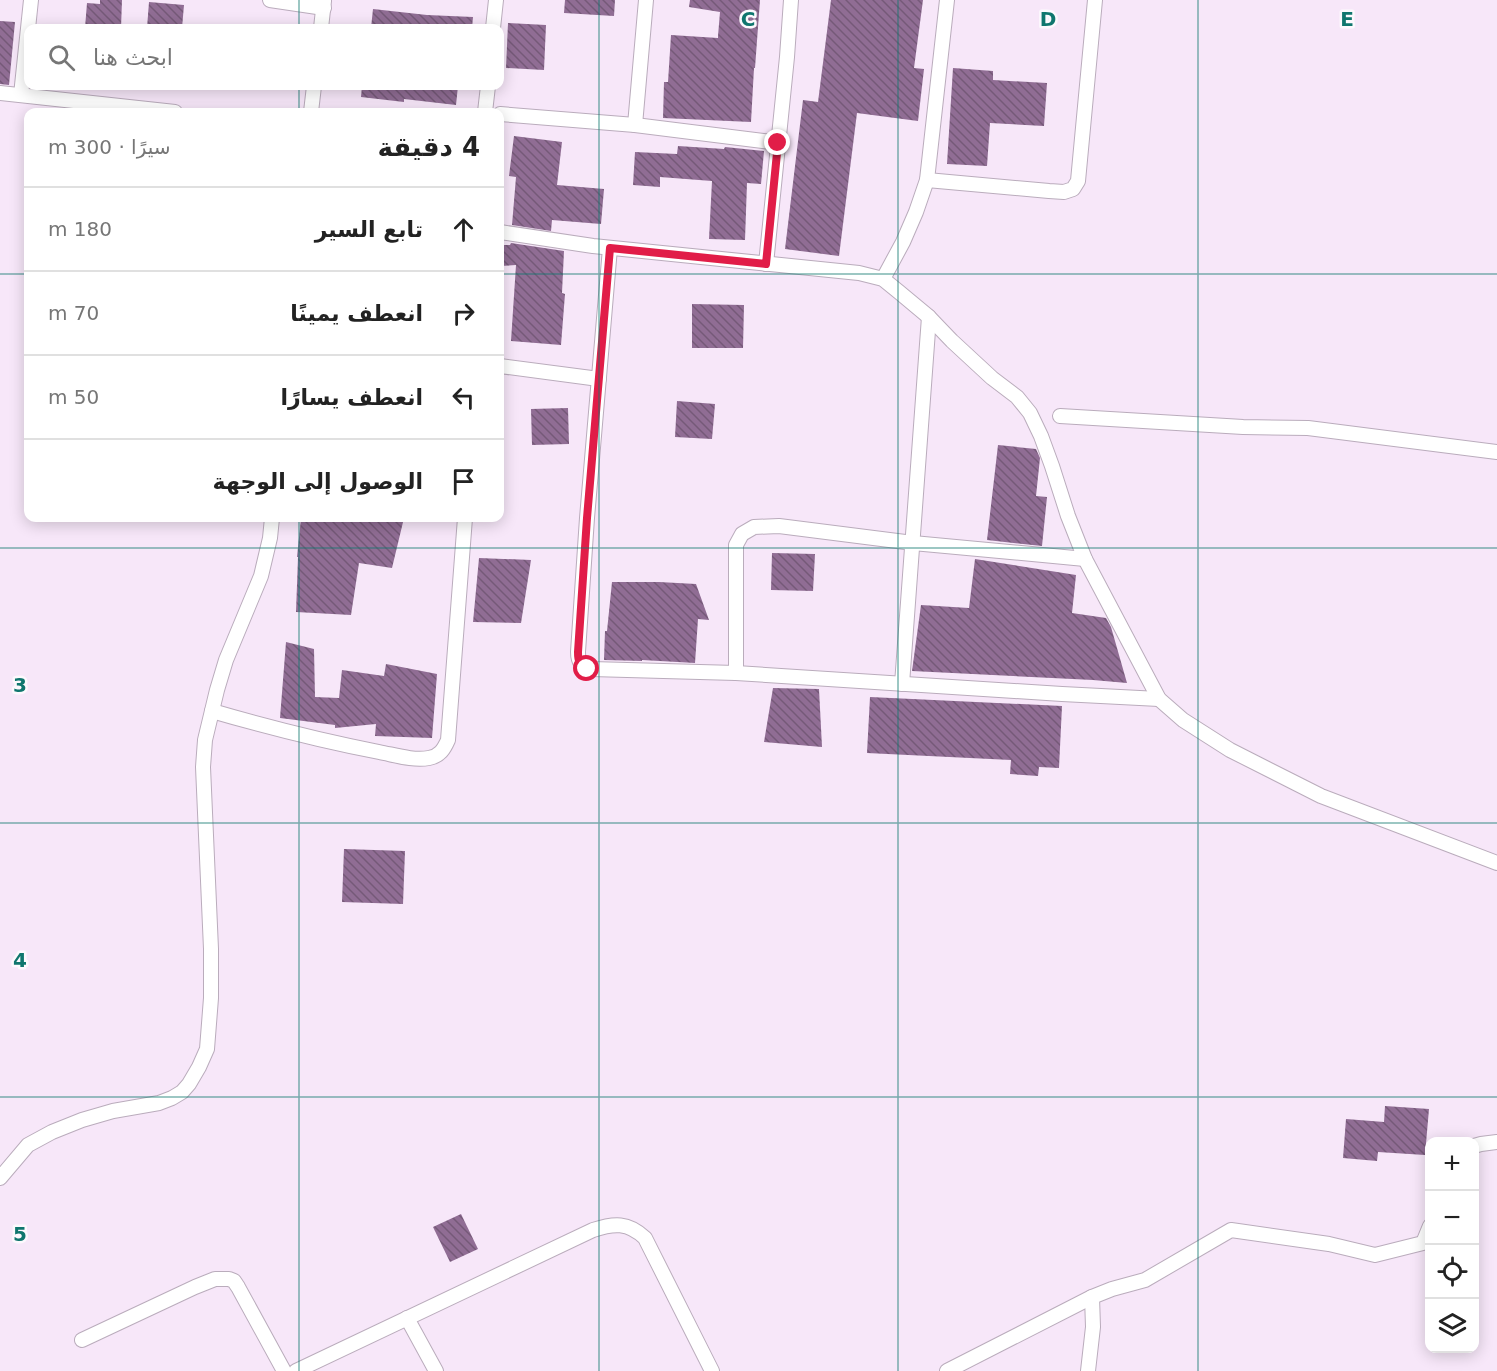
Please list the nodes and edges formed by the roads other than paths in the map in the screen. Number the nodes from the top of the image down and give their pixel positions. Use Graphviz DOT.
graph roads {
  1 [pos="31,0"];
  2 [pos="270,0"];
  3 [pos="496,0"];
  4 [pos="646,0"];
  5 [pos="791,0"];
  6 [pos="947,0"];
  7 [pos="1095,0"];
  8 [pos="324,4"];
  9 [pos="28,24"];
  10 [pos="322,24"];
  11 [pos="493,24"];
  12 [pos="24,66"];
  13 [pos="314,90"];
  14 [pos="488,90"];
  15 [pos="0,93"];
  16 [pos="21,95"];
  17 [pos="139,108"];
  18 [pos="311,108"];
  19 [pos="486,108"];
  20 [pos="504,114"];
  21 [pos="635,125"];
  22 [pos="778,143"];
  23 [pos="927,180"];
  24 [pos="504,233"];
  25 [pos="610,248"];
  26 [pos="766,264"];
  27 [pos="883,279"];
  28 [pos="928,317"];
  29 [pos="504,367"];
  30 [pos="599,379"];
  31 [pos="1060,416"];
  32 [pos="1497,452"];
  33 [pos="272,522"];
  34 [pos="465,522"];
  35 [pos="913,543"];
  36 [pos="1085,560"];
  37 [pos="736,673"];
  38 [pos="902,684"];
  39 [pos="1159,699"];
  40 [pos="212,711"];
  41 [pos="1497,863"];
  42 [pos="1497,1142"];
  43 [pos="1479,1145"];
  44 [pos="0,1178"];
  45 [pos="1425,1238"];
  46 [pos="1092,1297"];
  47 [pos="407,1318"];
  48 [pos="82,1340"];
  49 [pos="284,1371"];
  50 [pos="296,1371"];
  51 [pos="436,1371"];
  52 [pos="712,1371"];
  53 [pos="947,1371"];
  54 [pos="1088,1371"];
  1 -- 9 [label="street"];
  2 -- 8 [label="street"];
  3 -- 11 [label="street"];
  4 -- 21 [label="street"];
  5 -- 22 [label="street"];
  6 -- 23 [label="street"];
  7 -- 23 [label="street"];
  8 -- 10 [label="street"];
  12 -- 16 [label="street"];
  13 -- 18 [label="street"];
  14 -- 19 [label="street"];
  15 -- 16 [label="street"];
  16 -- 17 [label="street"];
  20 -- 21 [label="street"];
  21 -- 22 [label="street"];
  22 -- 26 [label="street"];
  23 -- 27 [label="street"];
  24 -- 25 [label="street"];
  25 -- 26 [label="street"];
  25 -- 30 [label="street"];
  26 -- 27 [label="street"];
  27 -- 28 [label="street"];
  28 -- 35 [label="street"];
  28 -- 36 [label="street"];
  29 -- 30 [label="street"];
  30 -- 37 [label="street"];
  31 -- 32 [label="street"];
  33 -- 40 [label="street"];
  34 -- 40 [label="street"];
  35 -- 36 [label="street"];
  35 -- 37 [label="street"];
  35 -- 38 [label="street"];
  36 -- 39 [label="street"];
  37 -- 38 [label="street"];
  38 -- 39 [label="street"];
  39 -- 41 [label="street"];
  40 -- 44 [label="street"];
  42 -- 43 [label="street"];
  45 -- 46 [label="street"];
  46 -- 53 [label="street"];
  46 -- 54 [label="street"];
  47 -- 50 [label="street"];
  47 -- 51 [label="street"];
  47 -- 52 [label="street"];
  48 -- 49 [label="street"];
}
